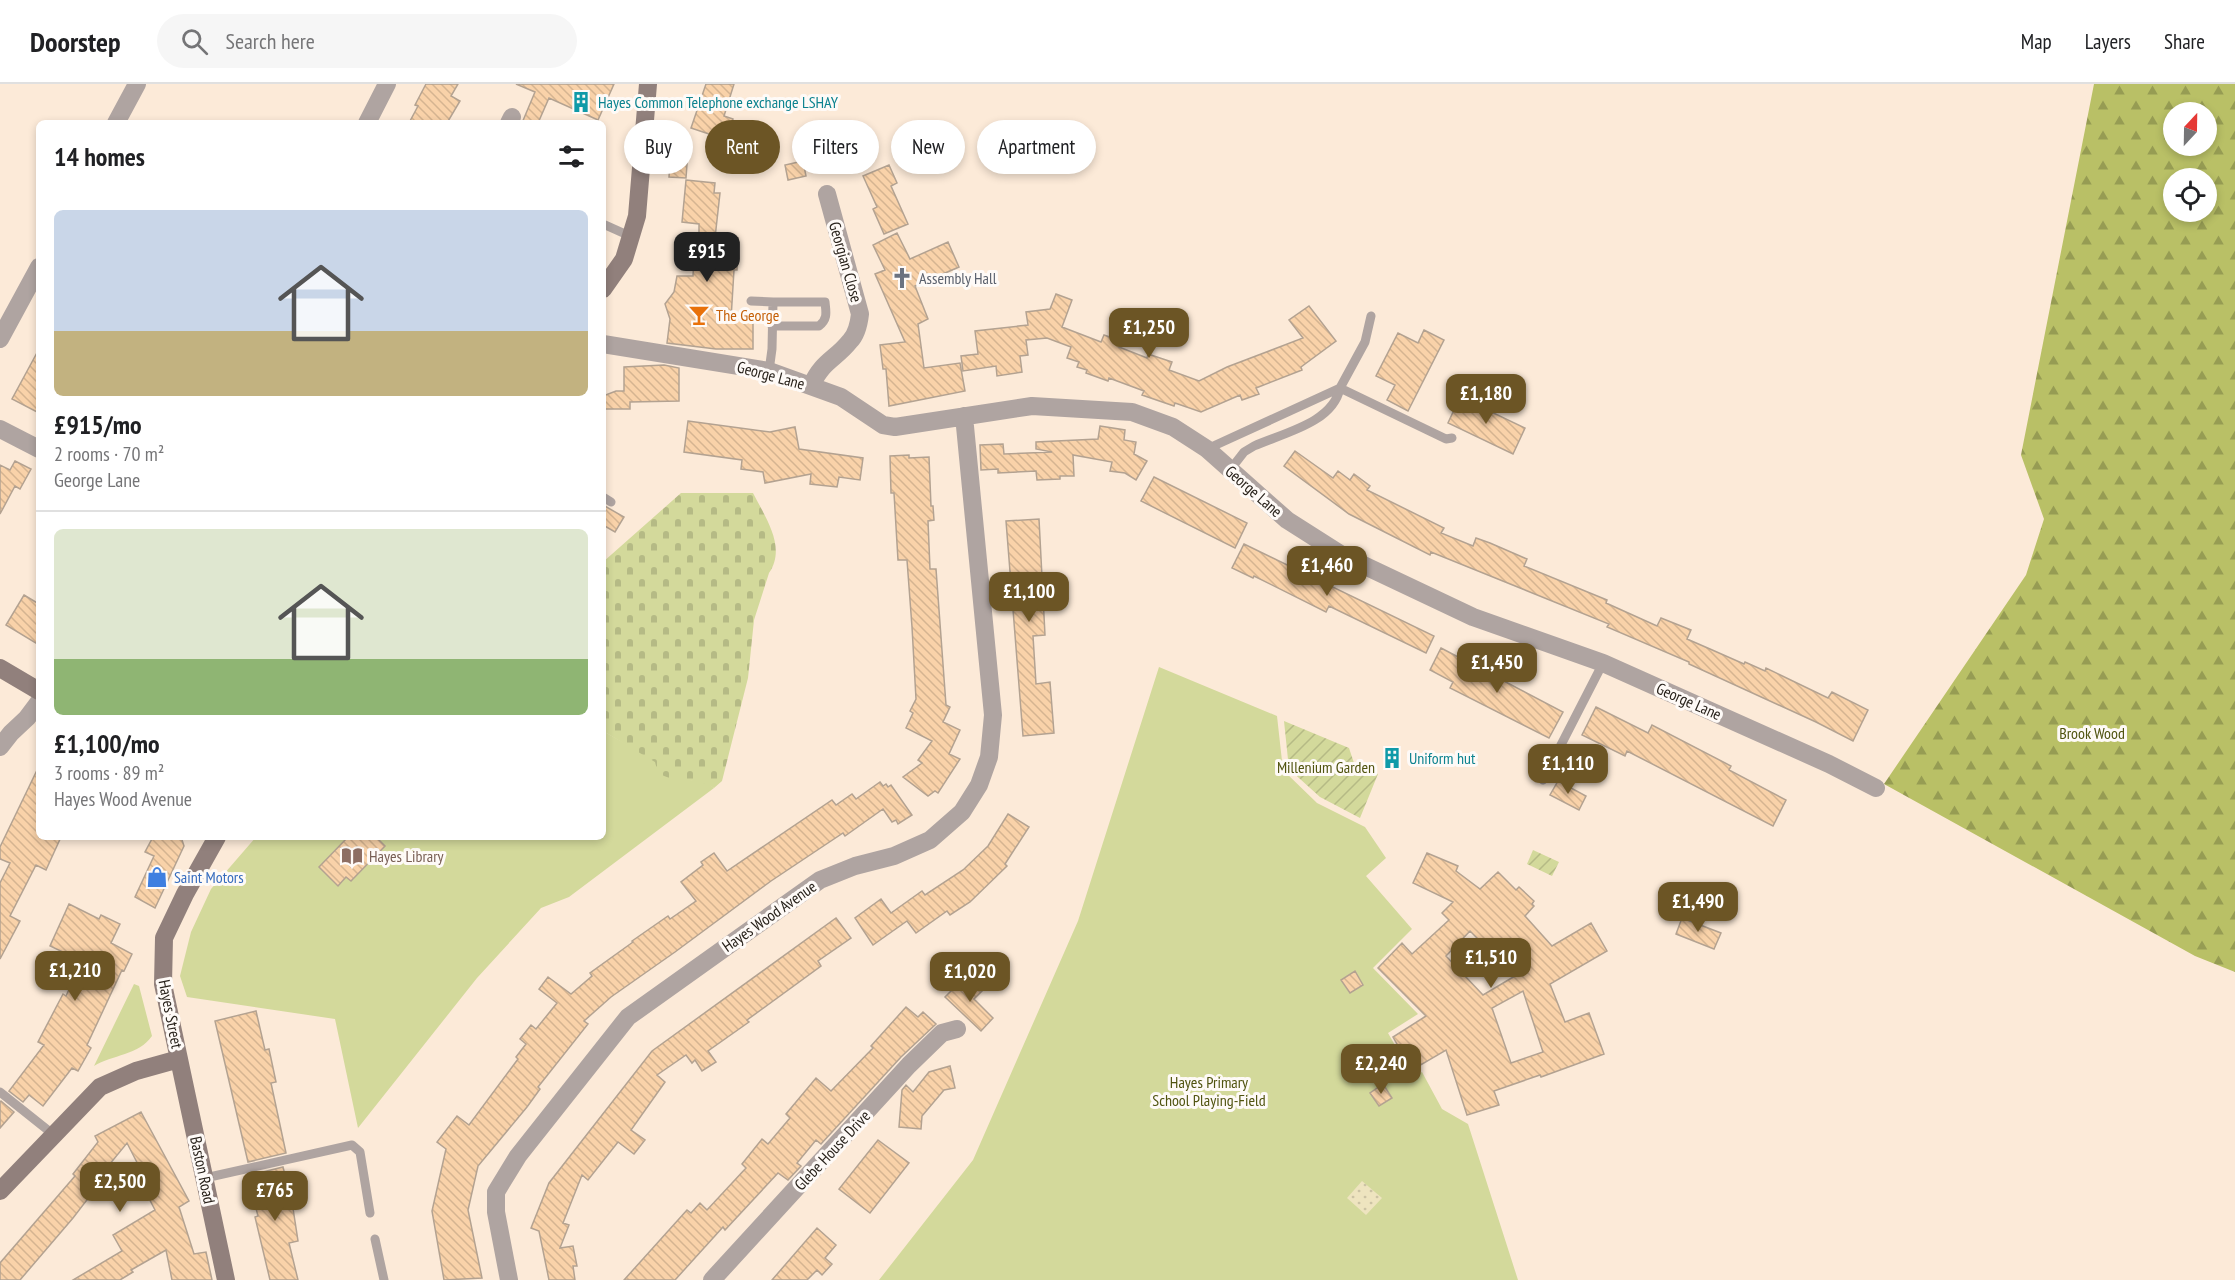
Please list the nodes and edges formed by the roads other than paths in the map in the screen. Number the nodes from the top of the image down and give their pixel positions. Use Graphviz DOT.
graph roads {
  1 [pos="137,84"];
  2 [pos="387,84"];
  3 [pos="648,84"];
  4 [pos="118,120"];
  5 [pos="369,120"];
  6 [pos="827,194"];
  7 [pos="606,225"];
  8 [pos="632,237"];
  9 [pos="36,273"];
  10 [pos="606,285"];
  11 [pos="751,301"];
  12 [pos="772,302"];
  13 [pos="1371,316"];
  14 [pos="772,326"];
  15 [pos="0,339"];
  16 [pos="606,344"];
  17 [pos="769,371"];
  18 [pos="811,386"];
  19 [pos="1340,387"];
  20 [pos="963,416"];
  21 [pos="0,429"];
  22 [pos="1452,438"];
  23 [pos="36,447"];
  24 [pos="1207,449"];
  25 [pos="1230,470"];
  26 [pos="1603,663"];
  27 [pos="0,668"];
  28 [pos="36,690"];
  29 [pos="36,706"];
  30 [pos="0,747"];
  31 [pos="1543,780"];
  32 [pos="1876,788"];
  33 [pos="215,840"];
  34 [pos="957,1029"];
  35 [pos="179,1059"];
  36 [pos="0,1092"];
  37 [pos="54,1135"];
  38 [pos="205,1178"];
  39 [pos="0,1191"];
  40 [pos="370,1213"];
  41 [pos="375,1239"];
  42 [pos="226,1280"];
  43 [pos="384,1280"];
  44 [pos="509,1280"];
  45 [pos="712,1280"];
  1 -- 4 [label="street"];
  2 -- 5 [label="street"];
  3 -- 8 [label="main road"];
  6 -- 18 [label="street, Georgian Close"];
  7 -- 8 [label="lane"];
  8 -- 10 [label="main road"];
  9 -- 15 [label="street"];
  11 -- 12 [label="lane"];
  12 -- 14 [label="lane"];
  12 -- 14 [label="lane"];
  13 -- 19 [label="lane"];
  14 -- 17 [label="lane"];
  16 -- 17 [label="street, George Lane"];
  17 -- 18 [label="street, George Lane"];
  18 -- 20 [label="street, George Lane"];
  19 -- 22 [label="lane"];
  19 -- 24 [label="lane"];
  19 -- 25 [label="lane"];
  20 -- 24 [label="street, George Lane"];
  20 -- 44 [label="street, Hayes Wood Avenue"];
  21 -- 23 [label="street"];
  24 -- 25 [label="street, George Lane"];
  25 -- 26 [label="street, George Lane"];
  26 -- 31 [label="lane"];
  26 -- 32 [label="street, George Lane"];
  27 -- 28 [label="main road"];
  29 -- 30 [label="street"];
  33 -- 35 [label="main road, Hayes Street"];
  34 -- 45 [label="street, Glebe House Drive"];
  35 -- 37 [label="main road"];
  35 -- 38 [label="main road, Baston Road"];
  36 -- 37 [label="lane"];
  37 -- 39 [label="main road"];
  38 -- 40 [label="lane"];
  38 -- 42 [label="main road, Baston Road"];
  41 -- 43 [label="lane"];
}
